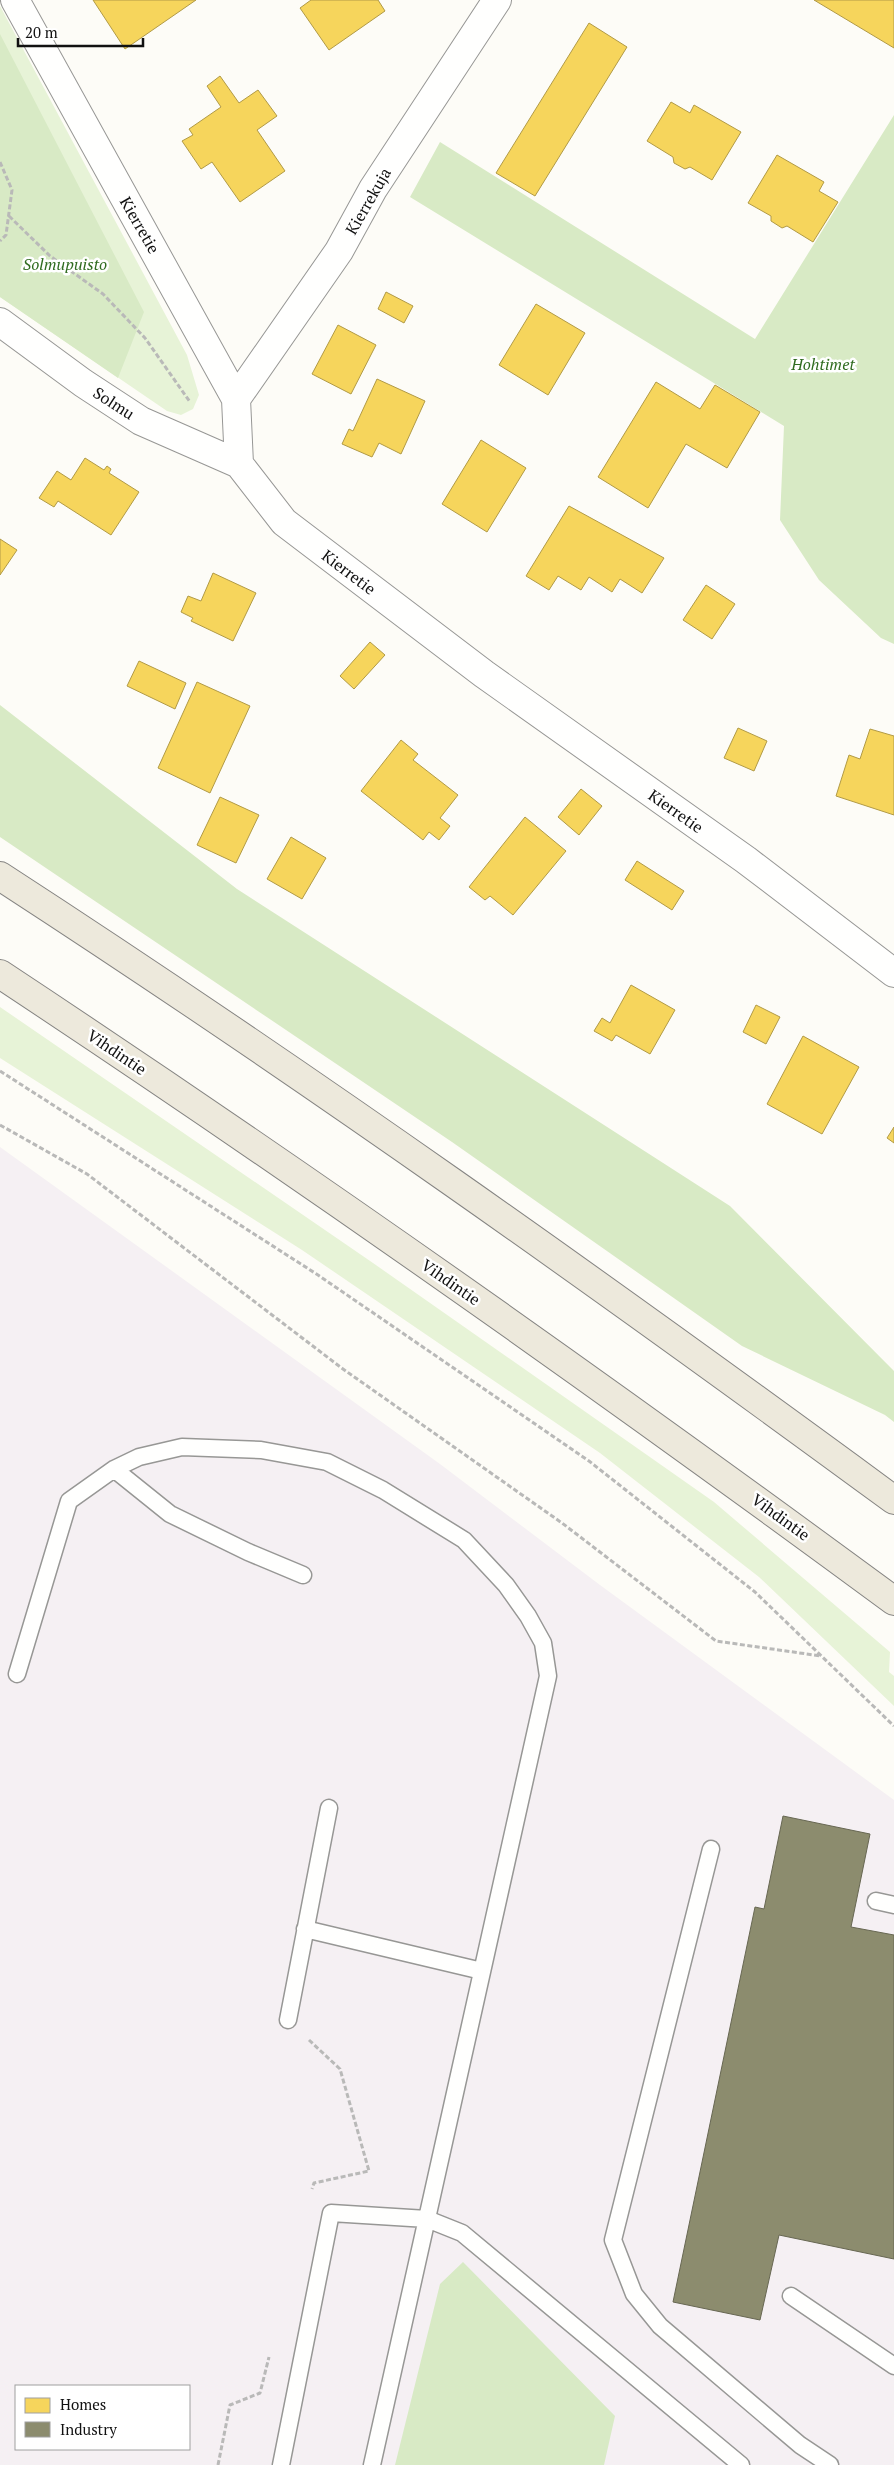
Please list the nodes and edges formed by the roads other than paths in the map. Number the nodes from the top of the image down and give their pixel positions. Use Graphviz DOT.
graph roads {
  1 [pos="15,0"];
  2 [pos="497,0"];
  3 [pos="0,322"];
  4 [pos="236,399"];
  5 [pos="239,464"];
  6 [pos="0,876"];
  7 [pos="894,973"];
  8 [pos="0,974"];
  9 [pos="114,1468"];
  10 [pos="894,1500"];
  11 [pos="303,1575"];
  12 [pos="894,1601"];
  13 [pos="17,1674"];
  14 [pos="329,1808"];
  15 [pos="711,1849"];
  16 [pos="876,1901"];
  17 [pos="894,1905"];
  18 [pos="305,1929"];
  19 [pos="482,1971"];
  20 [pos="288,2020"];
  21 [pos="427,2218"];
  22 [pos="791,2296"];
  23 [pos="894,2366"];
  24 [pos="281,2465"];
  25 [pos="372,2465"];
  26 [pos="741,2465"];
  27 [pos="830,2465"];
  1 -- 4 [label="street, Kierretie"];
  2 -- 4 [label="street, Kierrekuja"];
  3 -- 5 [label="street, Solmu"];
  4 -- 5 [label="street, Kierretie"];
  5 -- 7 [label="street, Kierretie"];
  6 -- 10 [label="main road"];
  8 -- 12 [label="main road, Vihdintie"];
  9 -- 11 [label="lane"];
  9 -- 13 [label="lane"];
  9 -- 19 [label="lane"];
  14 -- 18 [label="lane"];
  15 -- 27 [label="lane"];
  16 -- 17 [label="lane"];
  18 -- 19 [label="lane"];
  18 -- 20 [label="lane"];
  19 -- 21 [label="lane"];
  21 -- 24 [label="lane"];
  21 -- 25 [label="lane"];
  21 -- 26 [label="lane"];
  22 -- 23 [label="lane"];
}
